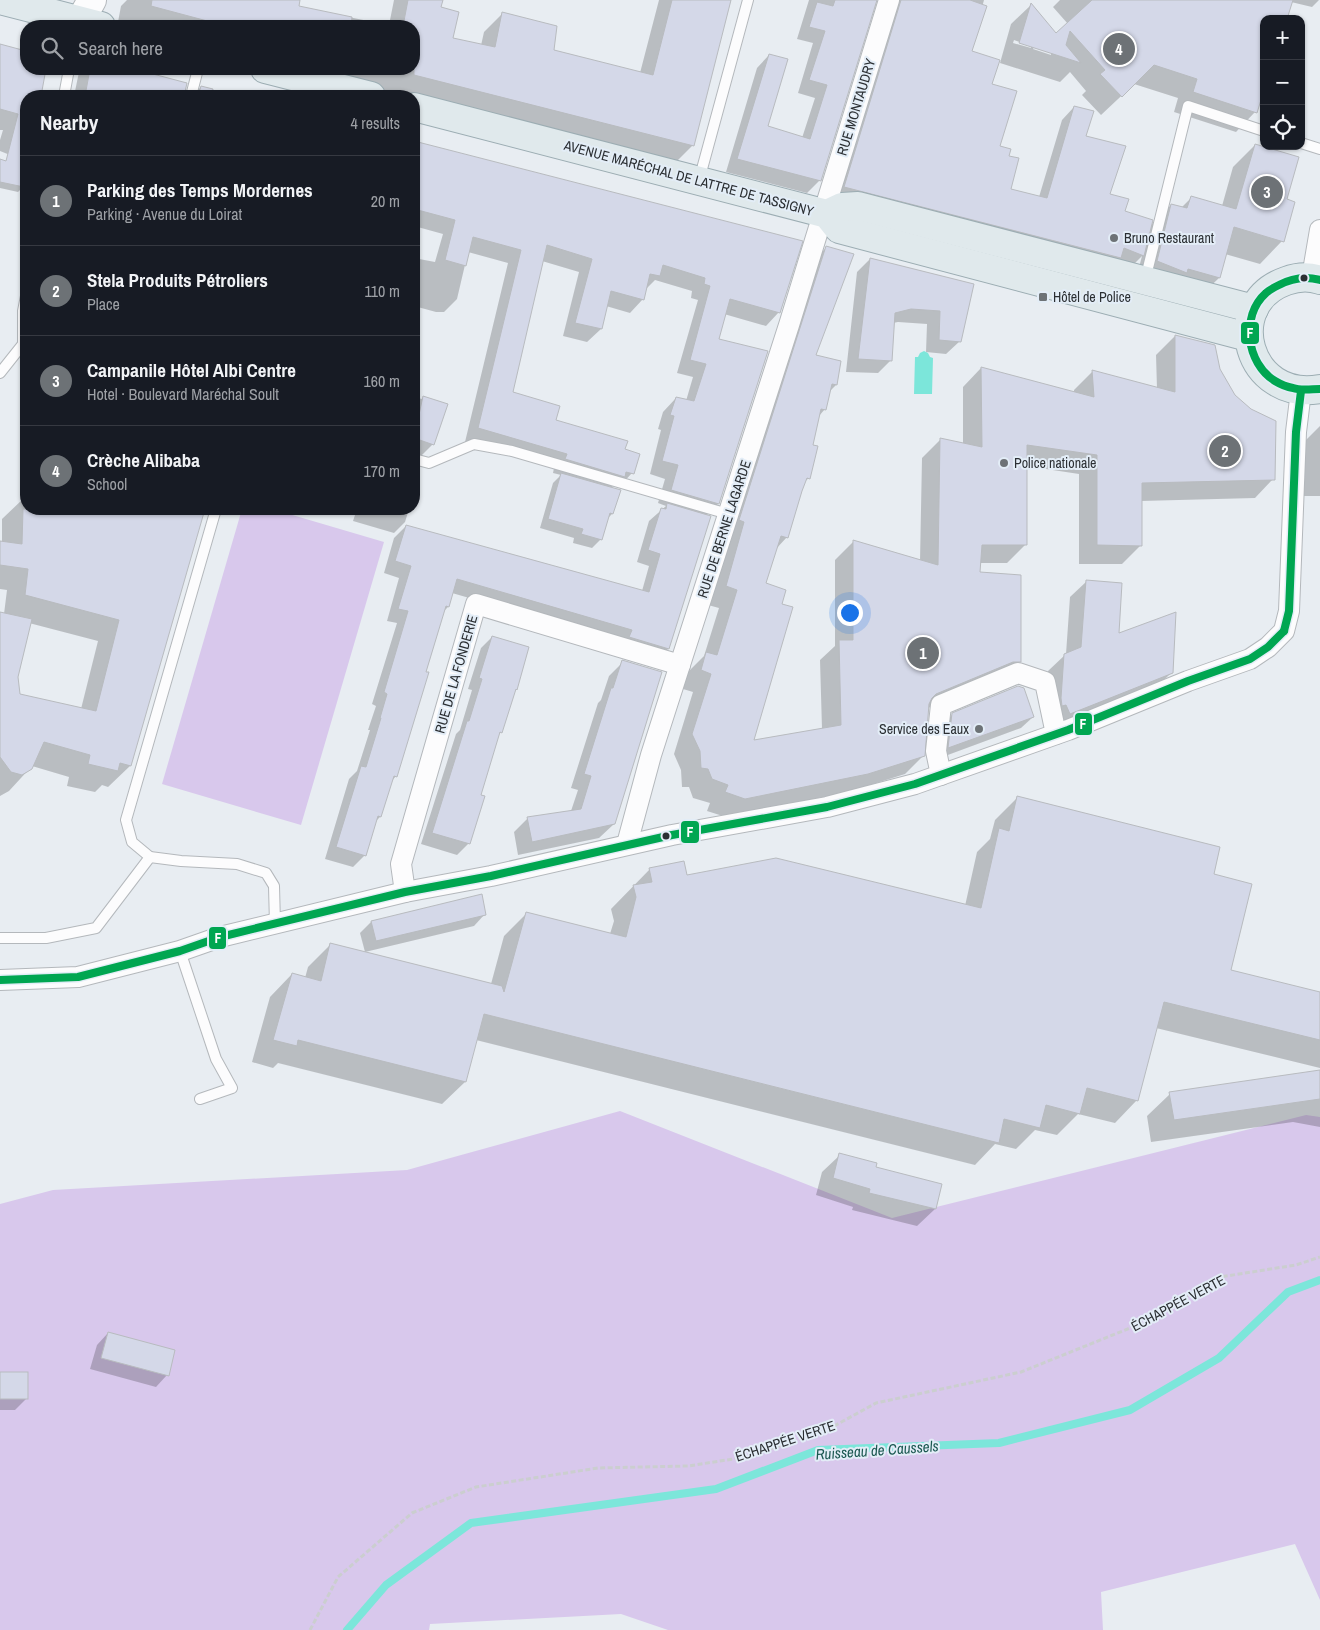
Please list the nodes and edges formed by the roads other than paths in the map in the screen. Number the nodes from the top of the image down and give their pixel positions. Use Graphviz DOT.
graph roads {
  1 [pos="0,0"];
  2 [pos="748,0"];
  3 [pos="889,0"];
  4 [pos="88,18"];
  5 [pos="68,75"];
  6 [pos="196,75"];
  7 [pos="289,75"];
  8 [pos="65,90"];
  9 [pos="193,90"];
  10 [pos="348,90"];
  11 [pos="420,109"];
  12 [pos="1260,130"];
  13 [pos="1305,144"];
  14 [pos="1320,149"];
  15 [pos="699,181"];
  16 [pos="825,214"];
  17 [pos="1320,230"];
  18 [pos="1316,278"];
  19 [pos="1141,294"];
  20 [pos="1254,309"];
  21 [pos="1248,337"];
  22 [pos="20,350"];
  23 [pos="0,373"];
  24 [pos="1310,390"];
  25 [pos="420,461"];
  26 [pos="728,514"];
  27 [pos="214,515"];
  28 [pos="680,665"];
  29 [pos="1056,734"];
  30 [pos="942,775"];
  31 [pos="627,844"];
  32 [pos="150,857"];
  33 [pos="405,892"];
  34 [pos="275,924"];
  35 [pos="0,938"];
  36 [pos="180,951"];
  37 [pos="0,980"];
  38 [pos="200,1099"];
  1 -- 4 [label="main road"];
  2 -- 15 [label="lane"];
  3 -- 16 [label="street, RUE MONTAUDRY"];
  5 -- 8 [label="lane"];
  6 -- 9 [label="lane"];
  7 -- 10 [label="main road"];
  11 -- 15 [label="main road, AVENUE MARÉCHAL DE LATTRE DE TASSIGNY"];
  12 -- 19 [label="lane"];
  13 -- 14 [label="lane"];
  15 -- 16 [label="main road, AVENUE MARÉCHAL DE LATTRE DE TASSIGNY"];
  16 -- 19 [label="main road, AVENUE MARÉCHAL DE LATTRE DE TASSIGNY"];
  16 -- 26 [label="street, RUE DE BERNE LAGARDE"];
  17 -- 18 [label="street"];
  18 -- 20 [label="main road"];
  19 -- 20 [label="main road"];
  19 -- 21 [label="main road, AVENUE MARÉCHAL DE LATTRE DE TASSIGNY"];
  20 -- 21 [label="main road"];
  21 -- 24 [label="main road"];
  22 -- 23 [label="lane"];
  24 -- 29 [label="street"];
  25 -- 26 [label="lane"];
  26 -- 28 [label="street, RUE DE BERNE LAGARDE"];
  27 -- 32 [label="lane"];
  28 -- 31 [label="street, RUE DE BERNE LAGARDE"];
  28 -- 33 [label="street, RUE DE LA FONDERIE"];
  29 -- 30 [label="street"];
  29 -- 30 [label="street"];
  30 -- 31 [label="street"];
  31 -- 33 [label="street"];
  32 -- 34 [label="lane"];
  32 -- 35 [label="lane"];
  33 -- 34 [label="street"];
  34 -- 36 [label="street"];
  36 -- 37 [label="street"];
  36 -- 38 [label="lane"];
}
